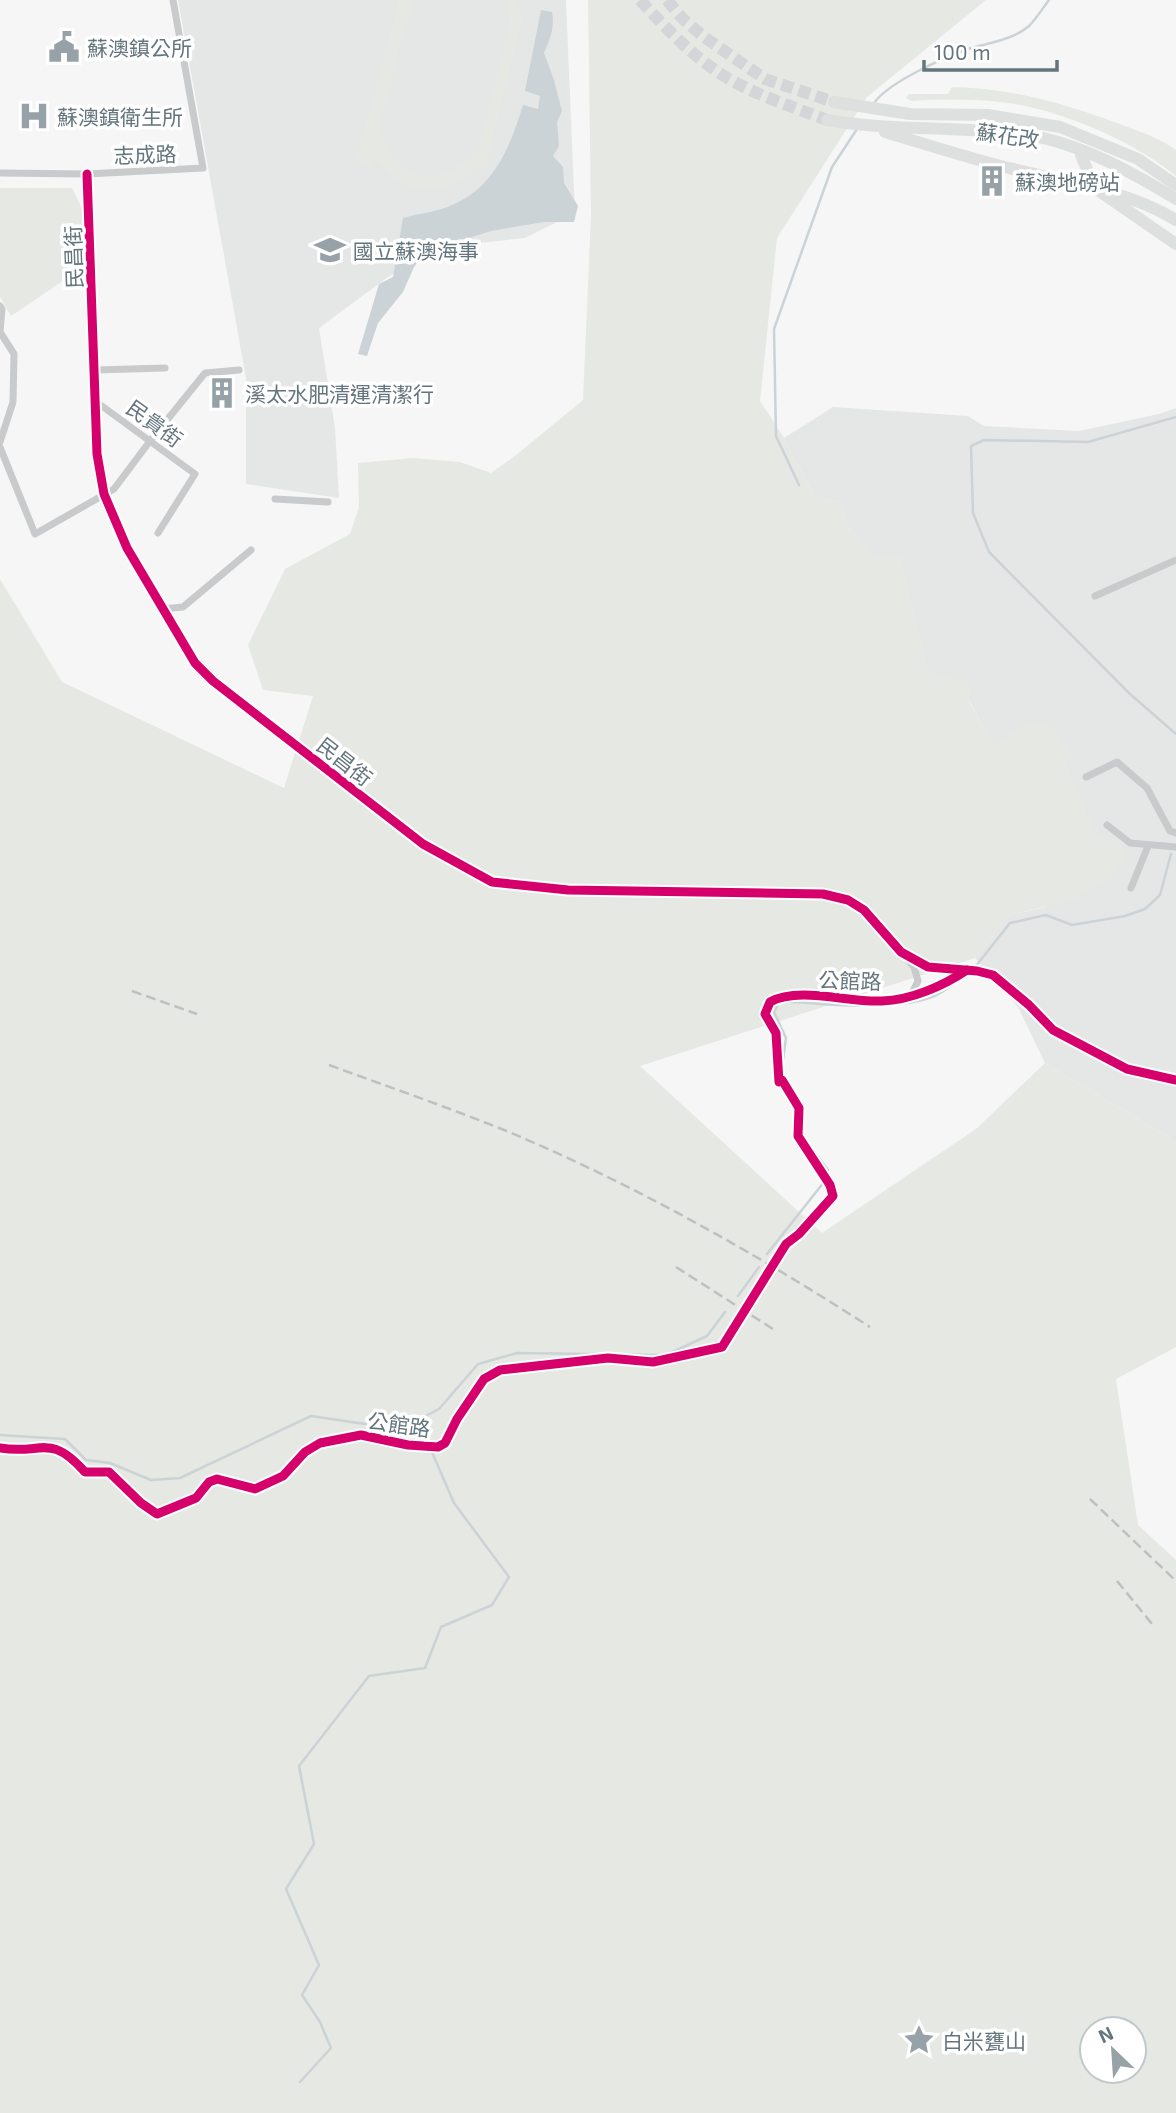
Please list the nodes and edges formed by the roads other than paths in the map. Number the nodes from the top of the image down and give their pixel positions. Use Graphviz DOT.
graph roads {
  1 [pos="173,0"];
  2 [pos="834,102"];
  3 [pos="827,120"];
  4 [pos="866,127"];
  5 [pos="1081,155"];
  6 [pos="0,173"];
  7 [pos="87,173"];
  8 [pos="1176,185"];
  9 [pos="1095,188"];
  10 [pos="1176,200"];
  11 [pos="1176,220"];
  12 [pos="1176,244"];
  13 [pos="0,306"];
  14 [pos="165,368"];
  15 [pos="95,370"];
  16 [pos="239,370"];
  17 [pos="95,401"];
  18 [pos="150,441"];
  19 [pos="0,444"];
  20 [pos="104,494"];
  21 [pos="275,499"];
  22 [pos="328,502"];
  23 [pos="158,533"];
  24 [pos="251,550"];
  25 [pos="1176,560"];
  26 [pos="1095,596"];
  27 [pos="163,609"];
  28 [pos="1086,777"];
  29 [pos="1107,825"];
  30 [pos="1176,833"];
  31 [pos="1148,846"];
  32 [pos="1176,846"];
  33 [pos="1131,888"];
  34 [pos="901,951"];
  35 [pos="967,970"];
  36 [pos="911,995"];
  37 [pos="1176,1080"];
  38 [pos="786,1244"];
  39 [pos="722,1347"];
  40 [pos="0,1448"];
  1 -- 7 [label="street, 志成路"];
  2 -- 8 [label="main road, 蘇花改"];
  3 -- 4 [label="main road, 蘇花改"];
  4 -- 5 [label="main road"];
  4 -- 9 [label="main road"];
  4 -- 10 [label="main road, 蘇花改"];
  5 -- 9 [label="main road"];
  5 -- 10 [label="main road"];
  6 -- 7 [label="street, 志成路"];
  7 -- 15 [label="street, 民昌街"];
  9 -- 11 [label="main road"];
  9 -- 12 [label="main road"];
  13 -- 19 [label="street"];
  14 -- 15 [label="street"];
  15 -- 17 [label="street, 民昌街"];
  16 -- 18 [label="street"];
  17 -- 18 [label="street, 民貴街"];
  17 -- 20 [label="street, 民昌街"];
  18 -- 20 [label="street"];
  18 -- 23 [label="street, 民貴街"];
  19 -- 20 [label="street"];
  20 -- 27 [label="street, 民昌街"];
  21 -- 22 [label="street"];
  24 -- 27 [label="street"];
  25 -- 26 [label="street"];
  27 -- 34 [label="street, 民昌街"];
  28 -- 30 [label="street"];
  29 -- 31 [label="street"];
  31 -- 32 [label="street"];
  31 -- 33 [label="street"];
  34 -- 35 [label="street, 民昌街"];
  34 -- 36 [label="street"];
  35 -- 36 [label="street, 公館路"];
  35 -- 37 [label="street"];
  36 -- 38 [label="street, 公館路"];
  39 -- 40 [label="street, 公館路"];
}
